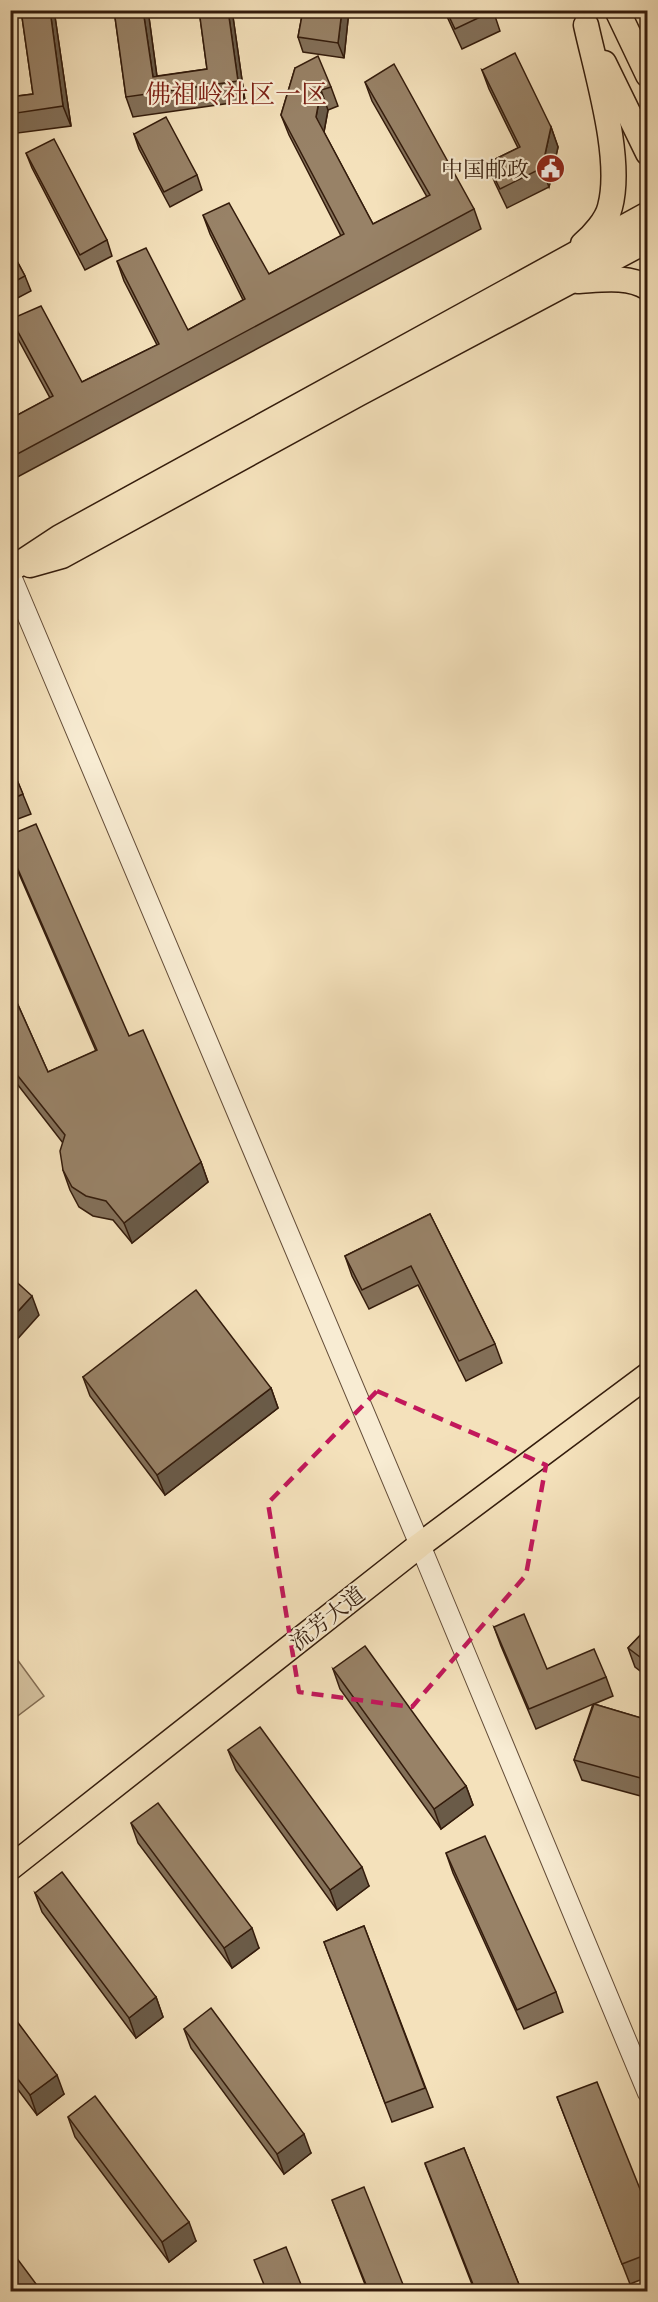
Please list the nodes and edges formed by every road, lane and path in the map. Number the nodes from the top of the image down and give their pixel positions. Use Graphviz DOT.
graph roads {
  1 [pos="617,10"];
  2 [pos="583,18"];
  3 [pos="648,39"];
  4 [pos="648,75"];
  5 [pos="648,153"];
  6 [pos="648,214"];
  7 [pos="648,240"];
  8 [pos="566,271"];
  9 [pos="648,288"];
  10 [pos="10,572"];
  11 [pos="648,1374"];
  12 [pos="420,1545"];
  13 [pos="10,1868"];
  14 [pos="648,2093"];
  1 -- 3 [label="main road"];
  1 -- 4 [label="main road"];
  2 -- 5 [label="main road"];
  2 -- 8 [label="main road"];
  6 -- 8 [label="main road"];
  7 -- 8 [label="main road"];
  8 -- 9 [label="main road"];
  8 -- 10 [label="main road"];
  10 -- 12 [label="street"];
  11 -- 12 [label="main road, 流芳大道"];
  12 -- 13 [label="main road, 流芳大道"];
  12 -- 14 [label="street"];
}
